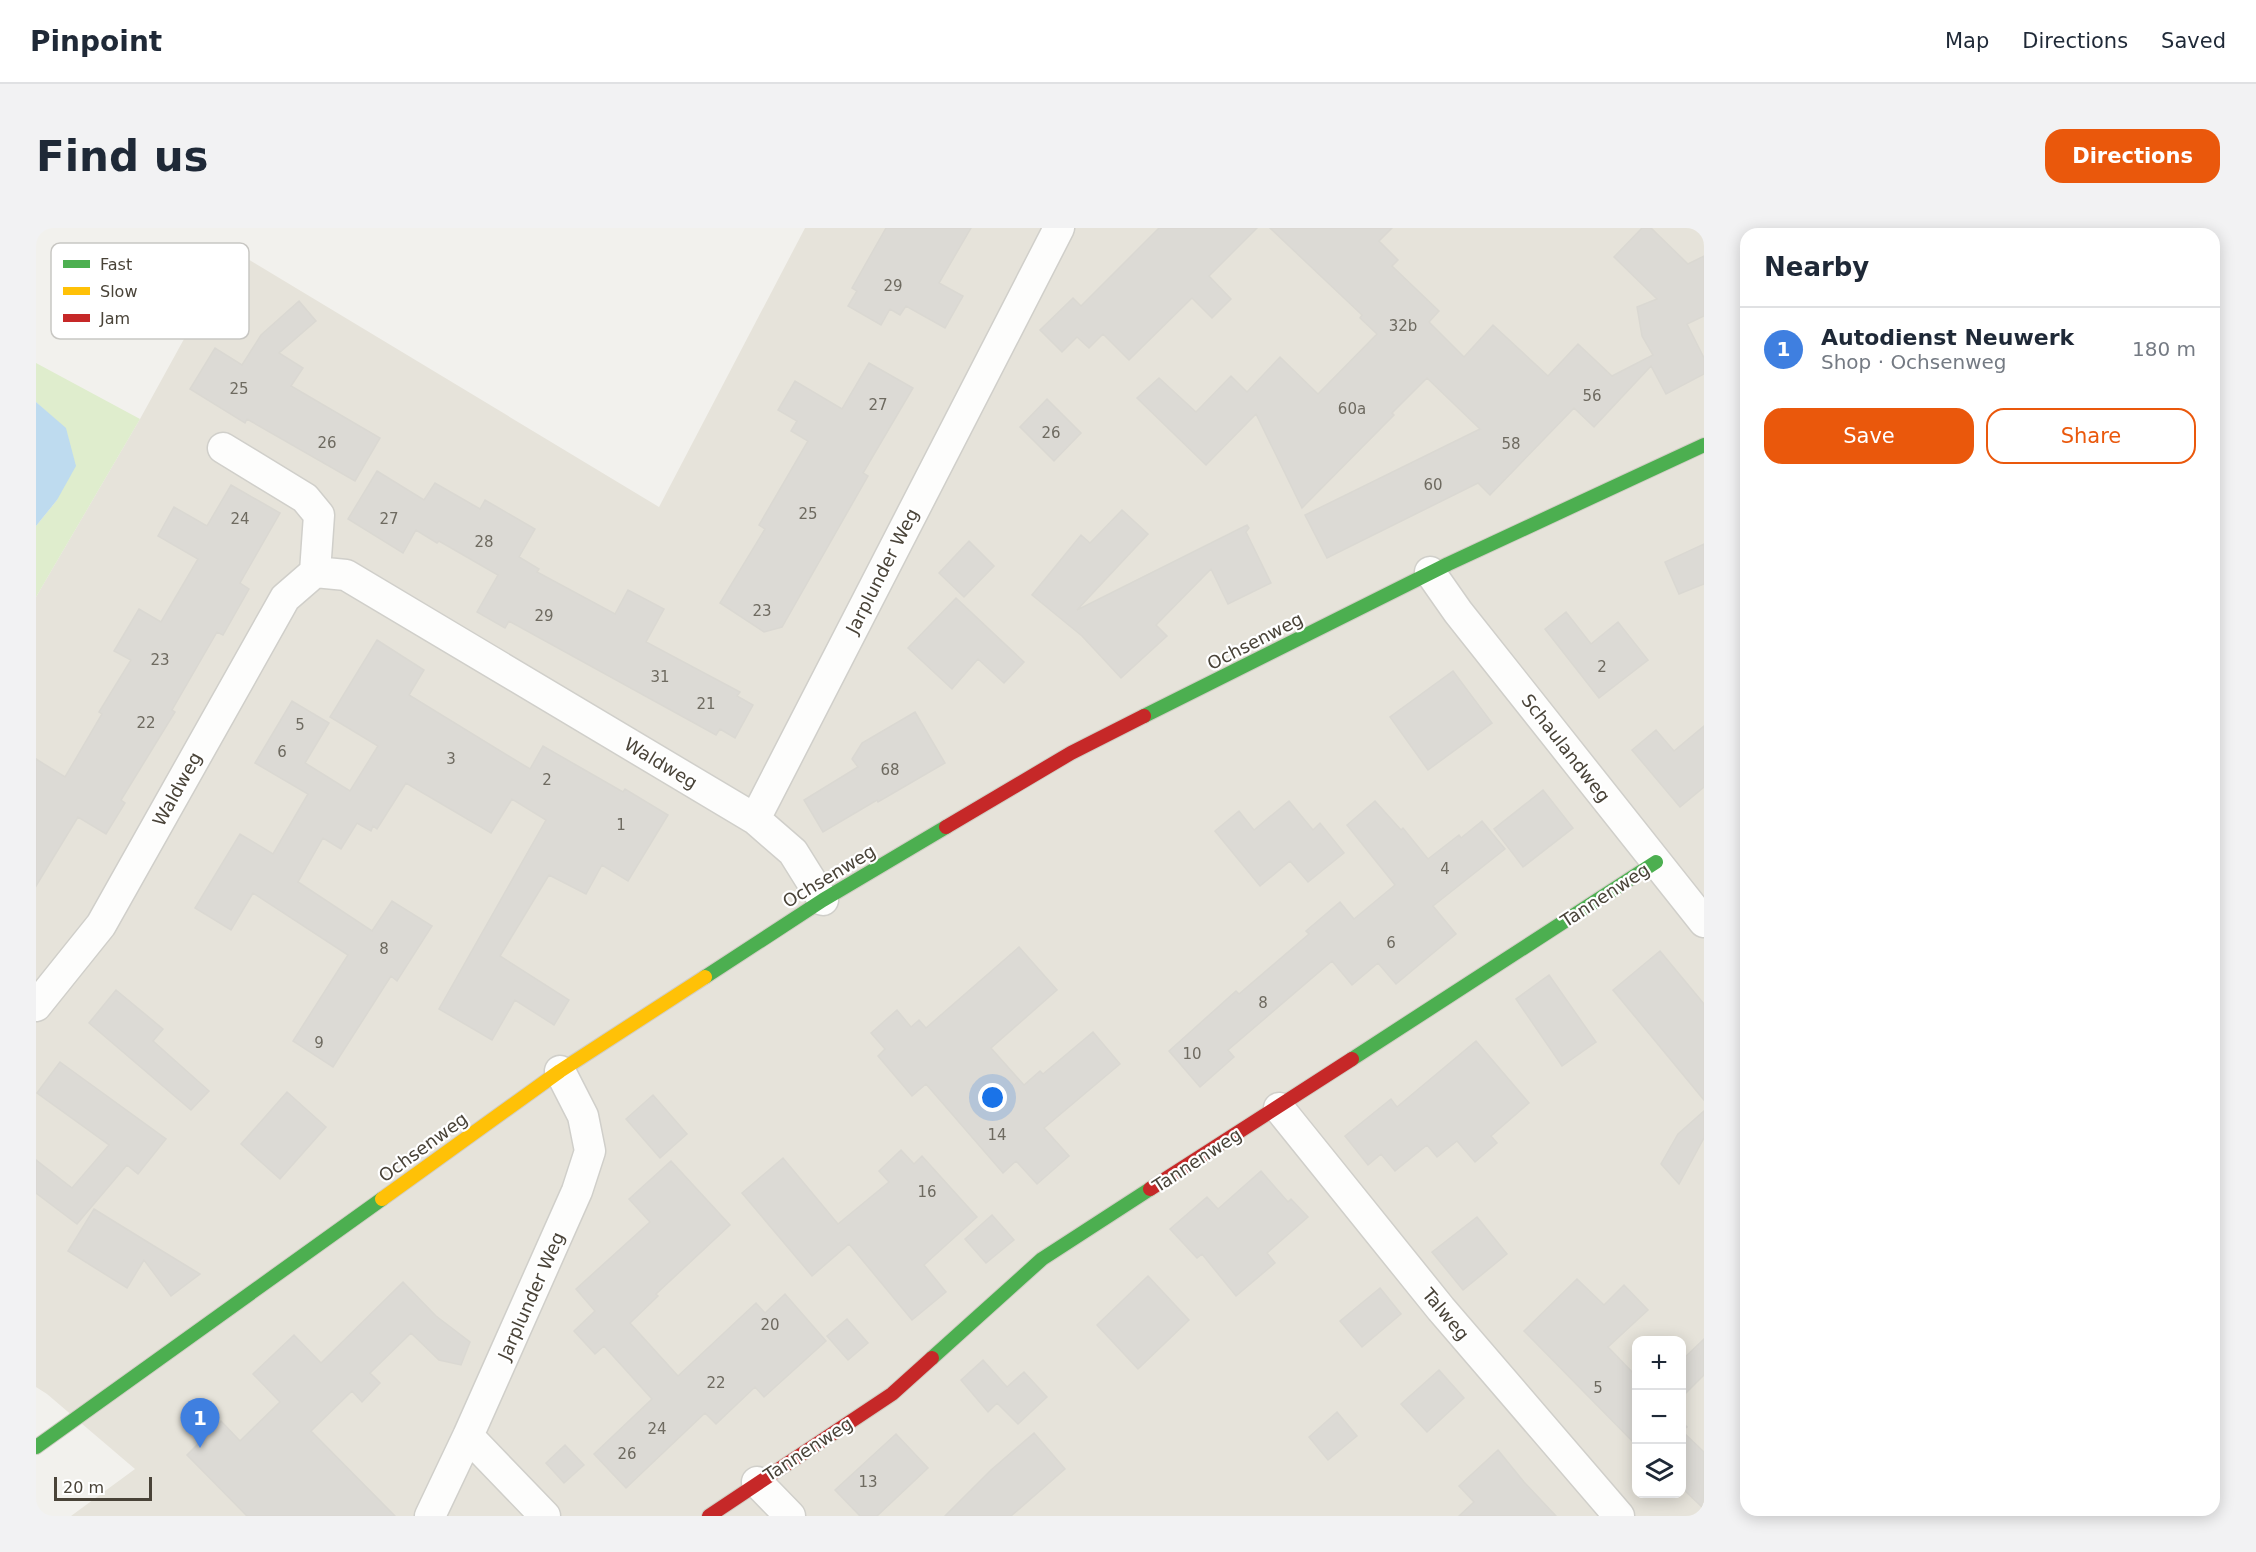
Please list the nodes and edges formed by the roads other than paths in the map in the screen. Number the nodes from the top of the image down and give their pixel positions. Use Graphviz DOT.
graph roads {
  1 [pos="1059,228"];
  2 [pos="1704,445"];
  3 [pos="223,448"];
  4 [pos="315,572"];
  5 [pos="1430,572"];
  6 [pos="755,819"];
  7 [pos="1656,862"];
  8 [pos="823,900"];
  9 [pos="1704,922"];
  10 [pos="36,1005"];
  11 [pos="560,1071"];
  12 [pos="1279,1108"];
  13 [pos="468,1436"];
  14 [pos="36,1447"];
  15 [pos="757,1482"];
  16 [pos="430,1516"];
  17 [pos="545,1516"];
  18 [pos="709,1516"];
  19 [pos="790,1516"];
  20 [pos="1619,1516"];
  1 -- 6 [label="street, Jarplunder Weg"];
  2 -- 5 [label="main road, Ochsenweg"];
  3 -- 4 [label="street"];
  4 -- 6 [label="street, Waldweg"];
  4 -- 10 [label="street, Waldweg"];
  5 -- 7 [label="street, Schaulandweg"];
  5 -- 8 [label="main road, Ochsenweg"];
  6 -- 8 [label="street"];
  7 -- 9 [label="street, Schaulandweg"];
  7 -- 12 [label="main road, Tannenweg"];
  8 -- 11 [label="main road, Ochsenweg"];
  11 -- 13 [label="street, Jarplunder Weg"];
  11 -- 14 [label="main road, Ochsenweg"];
  12 -- 15 [label="main road, Tannenweg"];
  12 -- 20 [label="street, Talweg"];
  13 -- 16 [label="street, Jarplunder Weg"];
  13 -- 17 [label="street"];
  15 -- 18 [label="main road, Tannenweg"];
  15 -- 19 [label="street, Tannenweg"];
}
